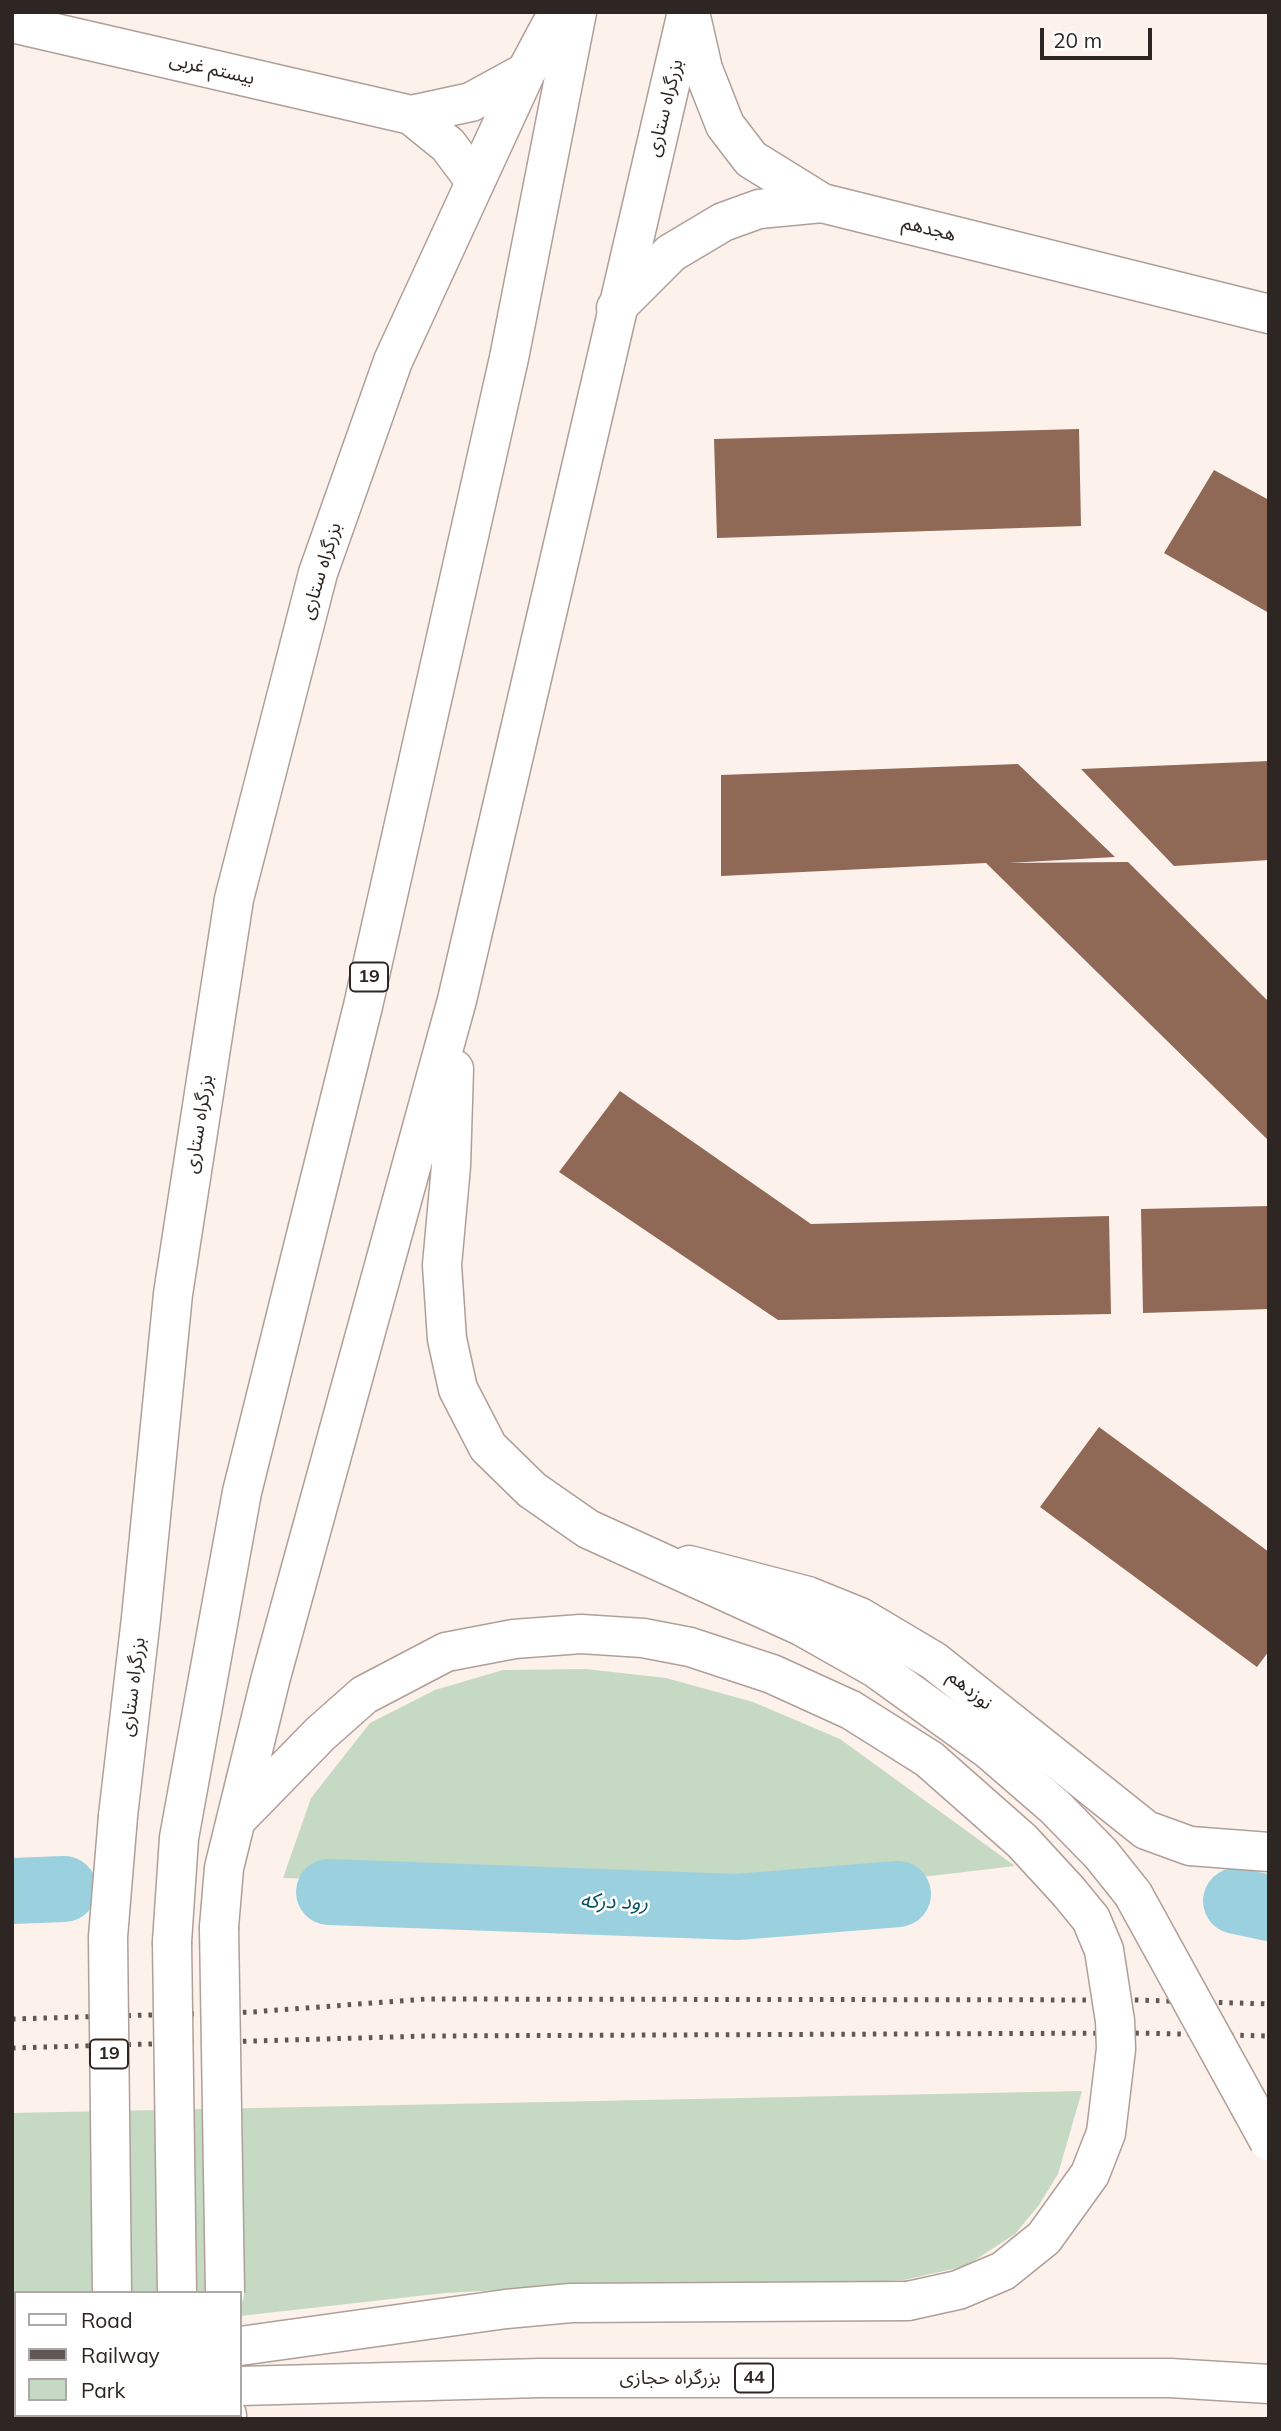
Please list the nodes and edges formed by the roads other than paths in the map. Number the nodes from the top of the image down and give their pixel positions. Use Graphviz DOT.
graph roads {
  1 [pos="558,12"];
  2 [pos="577,12"];
  3 [pos="689,12"];
  4 [pos="12,23"];
  5 [pos="526,72"];
  6 [pos="411,115"];
  7 [pos="475,181"];
  8 [pos="822,203"];
  9 [pos="616,308"];
  10 [pos="1269,314"];
  11 [pos="457,1000"];
  12 [pos="650,1556"];
  13 [pos="237,1820"];
  14 [pos="1269,1853"];
  15 [pos="1269,2141"];
  16 [pos="112,2291"];
  17 [pos="177,2291"];
  18 [pos="225,2291"];
  19 [pos="242,2346"];
  20 [pos="1269,2384"];
  21 [pos="242,2386"];
  1 -- 5 [label="main road, بزرگراه ستاری / 19"];
  2 -- 17 [label="main road, 19, bridge"];
  3 -- 8 [label="main road"];
  3 -- 9 [label="main road, بزرگراه ستاری"];
  4 -- 6 [label="main road, بیستم غربی"];
  5 -- 6 [label="main road"];
  5 -- 7 [label="main road, بزرگراه ستاری / 19"];
  6 -- 7 [label="main road"];
  7 -- 16 [label="main road, بزرگراه ستاری / 19, bridge"];
  8 -- 9 [label="main road, هجدهم"];
  8 -- 10 [label="main road, هجدهم"];
  9 -- 11 [label="main road, بزرگراه ستاری"];
  11 -- 12 [label="main road"];
  11 -- 13 [label="main road, بزرگراه ستاری"];
  12 -- 14 [label="main road, نوزدهم"];
  12 -- 15 [label="main road, bridge"];
  13 -- 18 [label="main road, بزرگراه ستاری, bridge"];
  13 -- 19 [label="main road, bridge"];
  20 -- 21 [label="main road, بزرگراه حجازی / 44"];
}
